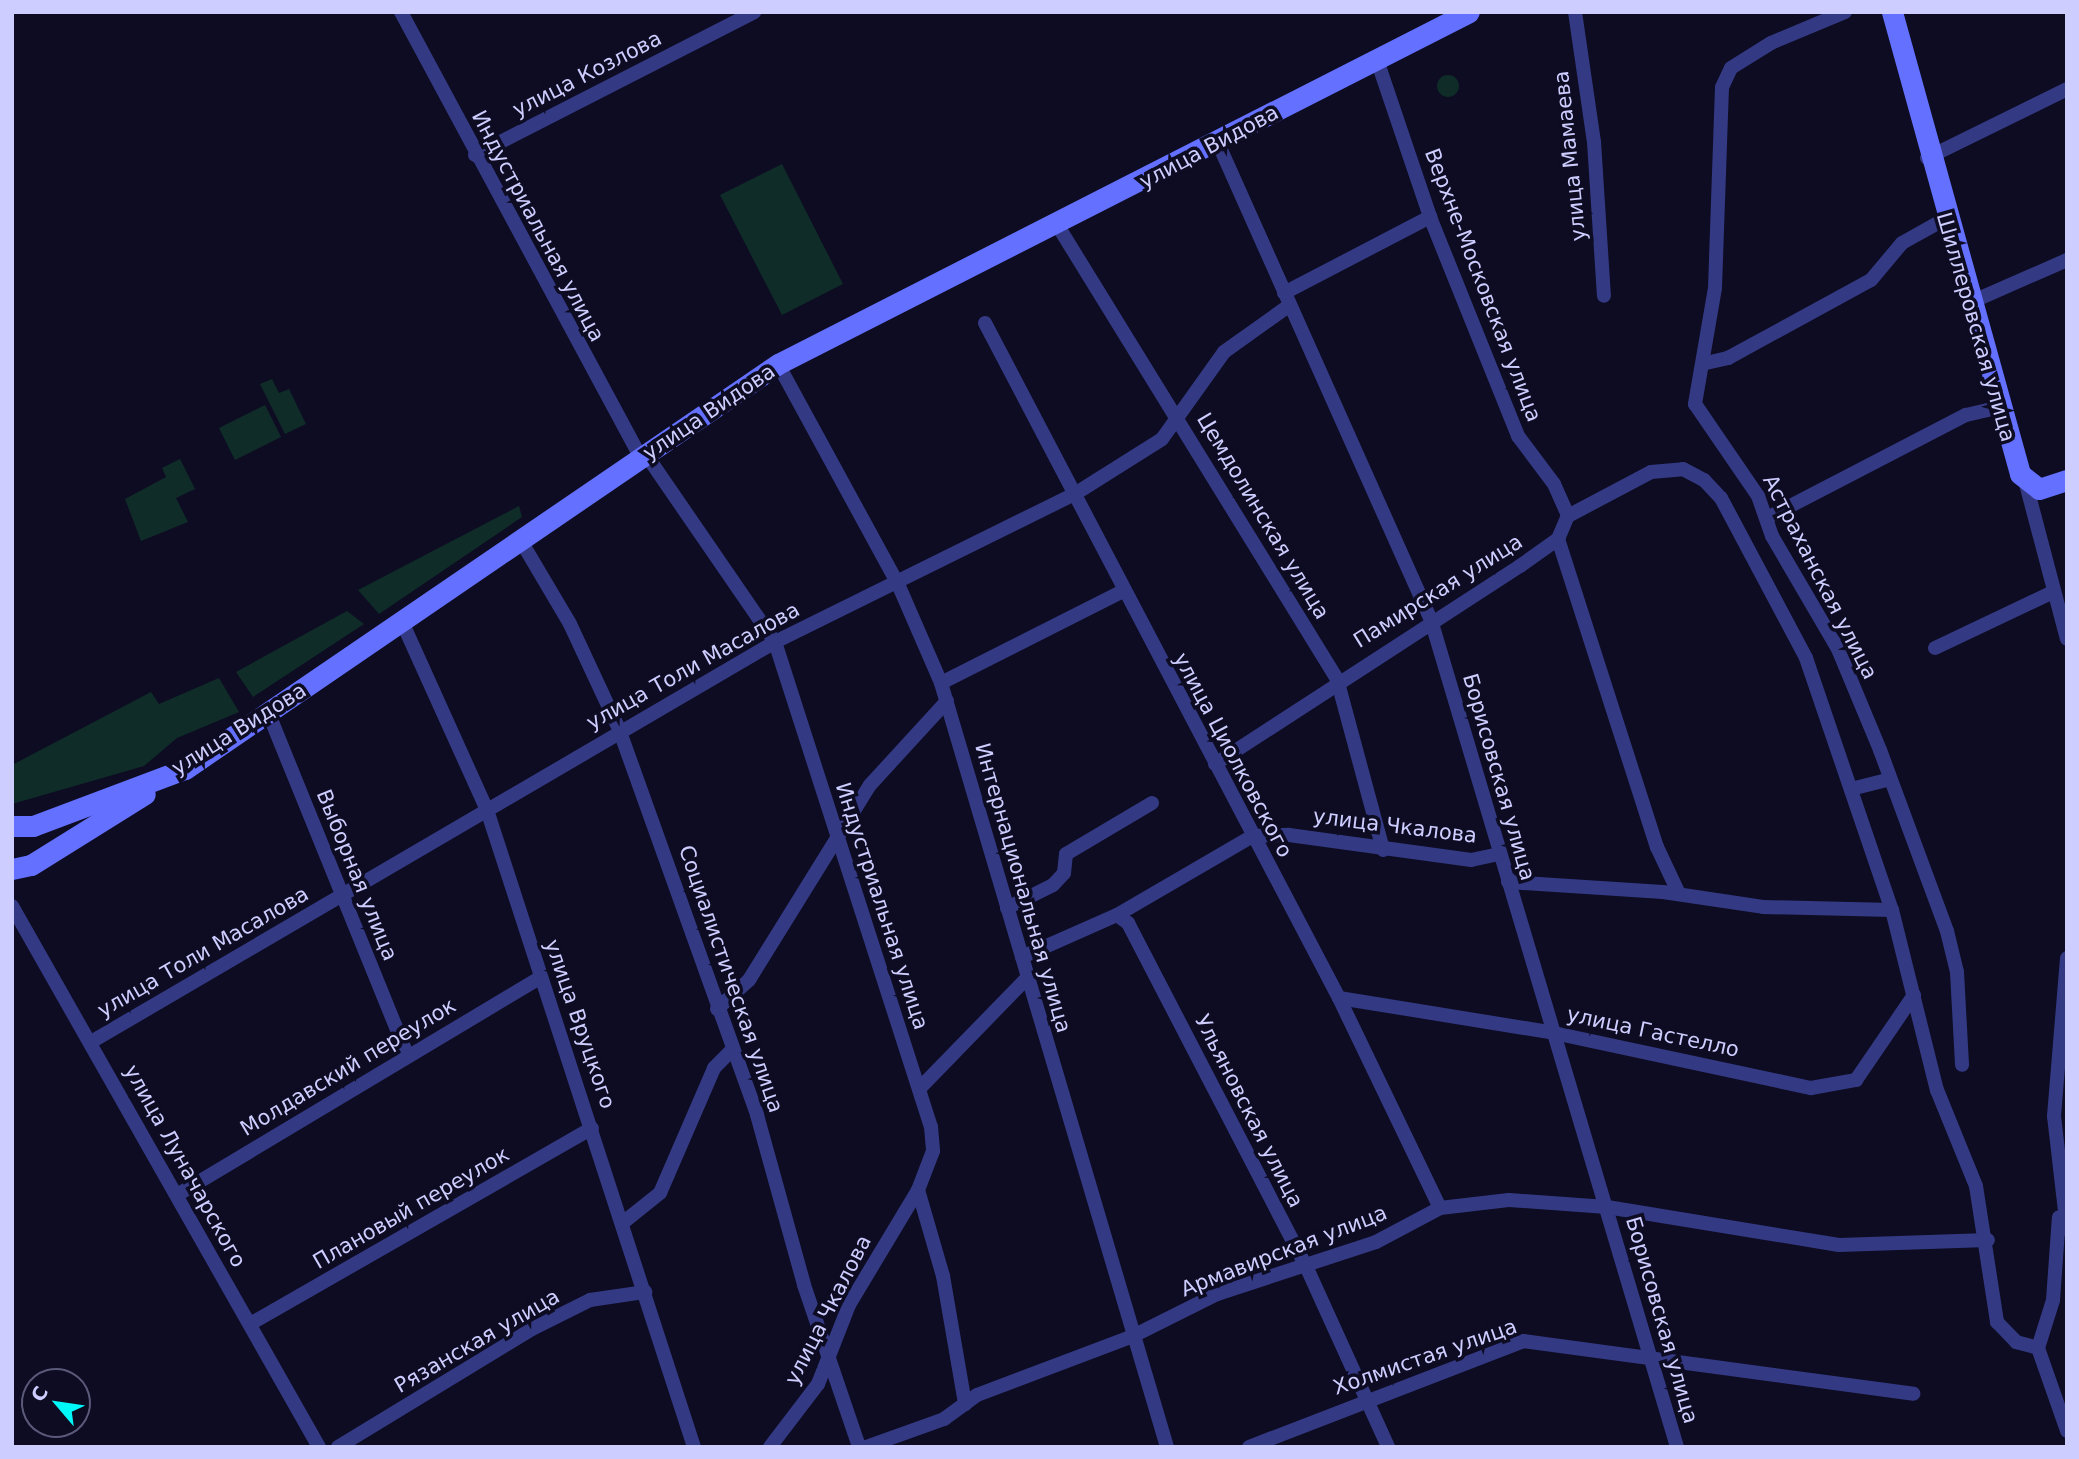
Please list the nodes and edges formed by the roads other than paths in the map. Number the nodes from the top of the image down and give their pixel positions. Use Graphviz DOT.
graph roads {
  1 [pos="401,12"];
  2 [pos="755,12"];
  3 [pos="1469,12"];
  4 [pos="1575,12"];
  5 [pos="1845,12"];
  6 [pos="1892,12"];
  7 [pos="1377,60"];
  8 [pos="2067,89"];
  9 [pos="1218,143"];
  10 [pos="475,155"];
  11 [pos="1927,158"];
  12 [pos="1430,217"];
  13 [pos="1945,219"];
  14 [pos="1058,226"];
  15 [pos="2067,260"];
  16 [pos="1604,296"];
  17 [pos="1287,299"];
  18 [pos="1969,303"];
  19 [pos="985,323"];
  20 [pos="1706,363"];
  21 [pos="778,364"];
  22 [pos="2000,407"];
  23 [pos="1179,416"];
  24 [pos="644,457"];
  25 [pos="2067,480"];
  26 [pos="2026,484"];
  27 [pos="1078,492"];
  28 [pos="1568,516"];
  29 [pos="1769,517"];
  30 [pos="1558,539"];
  31 [pos="521,541"];
  32 [pos="898,584"];
  33 [pos="1123,591"];
  34 [pos="2053,592"];
  35 [pos="1431,620"];
  36 [pos="403,624"];
  37 [pos="2067,639"];
  38 [pos="775,642"];
  39 [pos="1935,648"];
  40 [pos="1337,679"];
  41 [pos="941,683"];
  42 [pos="947,701"];
  43 [pos="268,712"];
  44 [pos="619,729"];
  45 [pos="1214,764"];
  46 [pos="185,769"];
  47 [pos="1888,780"];
  48 [pos="1851,789"];
  49 [pos="1152,803"];
  50 [pos="487,810"];
  51 [pos="12,826"];
  52 [pos="1253,836"];
  53 [pos="836,842"];
  54 [pos="1383,849"];
  55 [pos="1500,855"];
  56 [pos="12,869"];
  57 [pos="1508,882"];
  58 [pos="1679,894"];
  59 [pos="343,895"];
  60 [pos="12,906"];
  61 [pos="1007,908"];
  62 [pos="1892,910"];
  63 [pos="1117,915"];
  64 [pos="1022,957"];
  65 [pos="2067,958"];
  66 [pos="541,977"];
  67 [pos="1027,978"];
  68 [pos="1914,995"];
  69 [pos="1339,998"];
  70 [pos="717,1009"];
  71 [pos="1554,1033"];
  72 [pos="91,1042"];
  73 [pos="732,1050"];
  74 [pos="407,1054"];
  75 [pos="1962,1065"];
  76 [pos="919,1089"];
  77 [pos="592,1128"];
  78 [pos="918,1190"];
  79 [pos="177,1195"];
  80 [pos="2061,1199"];
  81 [pos="1606,1207"];
  82 [pos="1440,1208"];
  83 [pos="625,1222"];
  84 [pos="2067,1229"];
  85 [pos="1988,1240"];
  86 [pos="1306,1266"];
  87 [pos="645,1292"];
  88 [pos="250,1324"];
  89 [pos="1133,1336"];
  90 [pos="2038,1348"];
  91 [pos="830,1357"];
  92 [pos="1653,1362"];
  93 [pos="1913,1394"];
  94 [pos="1365,1399"];
  95 [pos="965,1404"];
  96 [pos="2067,1431"];
  97 [pos="319,1447"];
  98 [pos="338,1447"];
  99 [pos="694,1447"];
  100 [pos="770,1447"];
  101 [pos="859,1447"];
  102 [pos="866,1447"];
  103 [pos="1167,1447"];
  104 [pos="1249,1447"];
  105 [pos="1388,1447"];
  106 [pos="1677,1447"];
  1 -- 10 [label="street, Индустриальная улица"];
  2 -- 10 [label="street, улица Козлова"];
  3 -- 7 [label="street, улица Видова"];
  4 -- 16 [label="street, улица Мамаева"];
  5 -- 20 [label="street, Астраханская улица"];
  6 -- 11 [label="street, Шиллеровская улица"];
  7 -- 9 [label="street, улица Видова"];
  7 -- 12 [label="street, Верхне-Московская улица"];
  8 -- 11 [label="street"];
  9 -- 14 [label="street, улица Видова"];
  9 -- 17 [label="street, Борисовская улица"];
  10 -- 24 [label="street, Индустриальная улица"];
  11 -- 13 [label="street, Шиллеровская улица"];
  12 -- 17 [label="street, улица Толи Масалова"];
  12 -- 28 [label="street, Верхне-Московская улица"];
  13 -- 18 [label="street, Шиллеровская улица"];
  13 -- 20 [label="street"];
  14 -- 21 [label="street, улица Видова"];
  14 -- 23 [label="street, Цемдолинская улица"];
  15 -- 18 [label="street"];
  17 -- 23 [label="street, улица Толи Масалова"];
  17 -- 35 [label="street, Борисовская улица"];
  18 -- 22 [label="street, Шиллеровская улица"];
  19 -- 27 [label="street, улица Циолковского"];
  20 -- 29 [label="street, Астраханская улица"];
  21 -- 24 [label="street, улица Видова"];
  21 -- 32 [label="street, Интернациональная улица"];
  22 -- 26 [label="street, Шиллеровская улица"];
  22 -- 29 [label="street"];
  23 -- 27 [label="street, улица Толи Масалова"];
  23 -- 40 [label="street, Цемдолинская улица"];
  24 -- 31 [label="street, улица Видова"];
  24 -- 38 [label="street, Индустриальная улица"];
  25 -- 26 [label="street"];
  26 -- 34 [label="street, Шиллеровская улица"];
  27 -- 32 [label="street, улица Толи Масалова"];
  27 -- 33 [label="street, улица Циолковского"];
  28 -- 30 [label="street"];
  28 -- 48 [label="street"];
  29 -- 47 [label="street, Астраханская улица"];
  30 -- 35 [label="street, Памирская улица"];
  30 -- 58 [label="street"];
  31 -- 36 [label="street, улица Видова"];
  31 -- 44 [label="street, Социалистическая улица"];
  32 -- 38 [label="street, улица Толи Масалова"];
  32 -- 41 [label="street, Интернациональная улица"];
  33 -- 41 [label="street"];
  33 -- 45 [label="street, улица Циолковского"];
  34 -- 37 [label="street, Шиллеровская улица"];
  34 -- 39 [label="street"];
  35 -- 40 [label="street, Памирская улица"];
  35 -- 55 [label="street, Борисовская улица"];
  36 -- 43 [label="street, улица Видова"];
  36 -- 50 [label="street, улица Вруцкого"];
  38 -- 44 [label="street, улица Толи Масалова"];
  38 -- 53 [label="street, Индустриальная улица"];
  40 -- 45 [label="street, Памирская улица"];
  40 -- 54 [label="street, Цемдолинская улица"];
  41 -- 42 [label="street, Интернациональная улица"];
  42 -- 53 [label="street"];
  42 -- 61 [label="street, Интернациональная улица"];
  43 -- 46 [label="street, улица Видова"];
  43 -- 59 [label="street, Выборная улица"];
  44 -- 50 [label="street, улица Толи Масалова"];
  44 -- 70 [label="street, Социалистическая улица"];
  45 -- 52 [label="street, улица Циолковского"];
  46 -- 51 [label="street, улица Видова"];
  46 -- 56 [label="street"];
  47 -- 48 [label="street"];
  47 -- 75 [label="street, Астраханская улица"];
  48 -- 62 [label="street"];
  49 -- 61 [label="street"];
  50 -- 59 [label="street, улица Толи Масалова"];
  50 -- 66 [label="street, улица Вруцкого"];
  52 -- 54 [label="street, улица Чкалова"];
  52 -- 63 [label="street, улица Чкалова"];
  52 -- 69 [label="street, улица Циолковского"];
  53 -- 70 [label="street"];
  53 -- 76 [label="street, Индустриальная улица"];
  54 -- 55 [label="street, улица Чкалова"];
  55 -- 57 [label="street, Борисовская улица"];
  57 -- 58 [label="street"];
  57 -- 71 [label="street, Борисовская улица"];
  58 -- 62 [label="street"];
  59 -- 72 [label="street, улица Толи Масалова"];
  59 -- 74 [label="street, Выборная улица"];
  60 -- 72 [label="street, улица Луначарского"];
  61 -- 64 [label="street, Интернациональная улица"];
  62 -- 68 [label="street"];
  63 -- 64 [label="street, улица Чкалова"];
  63 -- 86 [label="street, Ульяновская улица"];
  64 -- 67 [label="street, Интернациональная улица"];
  65 -- 80 [label="street"];
  66 -- 74 [label="street, Молдавский переулок"];
  66 -- 77 [label="street, улица Вруцкого"];
  67 -- 76 [label="street"];
  67 -- 89 [label="street, Интернациональная улица"];
  68 -- 71 [label="street, улица Гастелло"];
  68 -- 85 [label="street"];
  69 -- 71 [label="street, улица Гастелло"];
  69 -- 82 [label="street, улица Циолковского"];
  70 -- 73 [label="street, Социалистическая улица"];
  71 -- 81 [label="street, Борисовская улица"];
  72 -- 79 [label="street, улица Луначарского"];
  73 -- 83 [label="street"];
  73 -- 91 [label="street, Социалистическая улица"];
  74 -- 79 [label="street, Молдавский переулок"];
  76 -- 78 [label="street, Индустриальная улица"];
  77 -- 83 [label="street, улица Вруцкого"];
  77 -- 88 [label="street, Плановый переулок"];
  78 -- 91 [label="street, улица Чкалова"];
  78 -- 95 [label="street"];
  79 -- 88 [label="street, улица Луначарского"];
  80 -- 84 [label="street"];
  80 -- 90 [label="street"];
  81 -- 82 [label="street, Армавирская улица"];
  81 -- 85 [label="street, Армавирская улица"];
  81 -- 92 [label="street, Борисовская улица"];
  82 -- 86 [label="street, Армавирская улица"];
  83 -- 87 [label="street, улица Вруцкого"];
  85 -- 90 [label="street"];
  86 -- 89 [label="street, Армавирская улица"];
  86 -- 94 [label="street, Ульяновская улица"];
  87 -- 98 [label="street, Рязанская улица"];
  87 -- 99 [label="street, улица Вруцкого"];
  88 -- 97 [label="street, улица Луначарского"];
  89 -- 95 [label="street, Армавирская улица"];
  89 -- 103 [label="street, Интернациональная улица"];
  90 -- 96 [label="street"];
  91 -- 100 [label="street, улица Чкалова"];
  91 -- 101 [label="street, Социалистическая улица"];
  92 -- 93 [label="street, Холмистая улица"];
  92 -- 94 [label="street, Холмистая улица"];
  92 -- 106 [label="street, Борисовская улица"];
  94 -- 104 [label="street, Холмистая улица"];
  94 -- 105 [label="street, Ульяновская улица"];
  95 -- 102 [label="street, Армавирская улица"];
}
